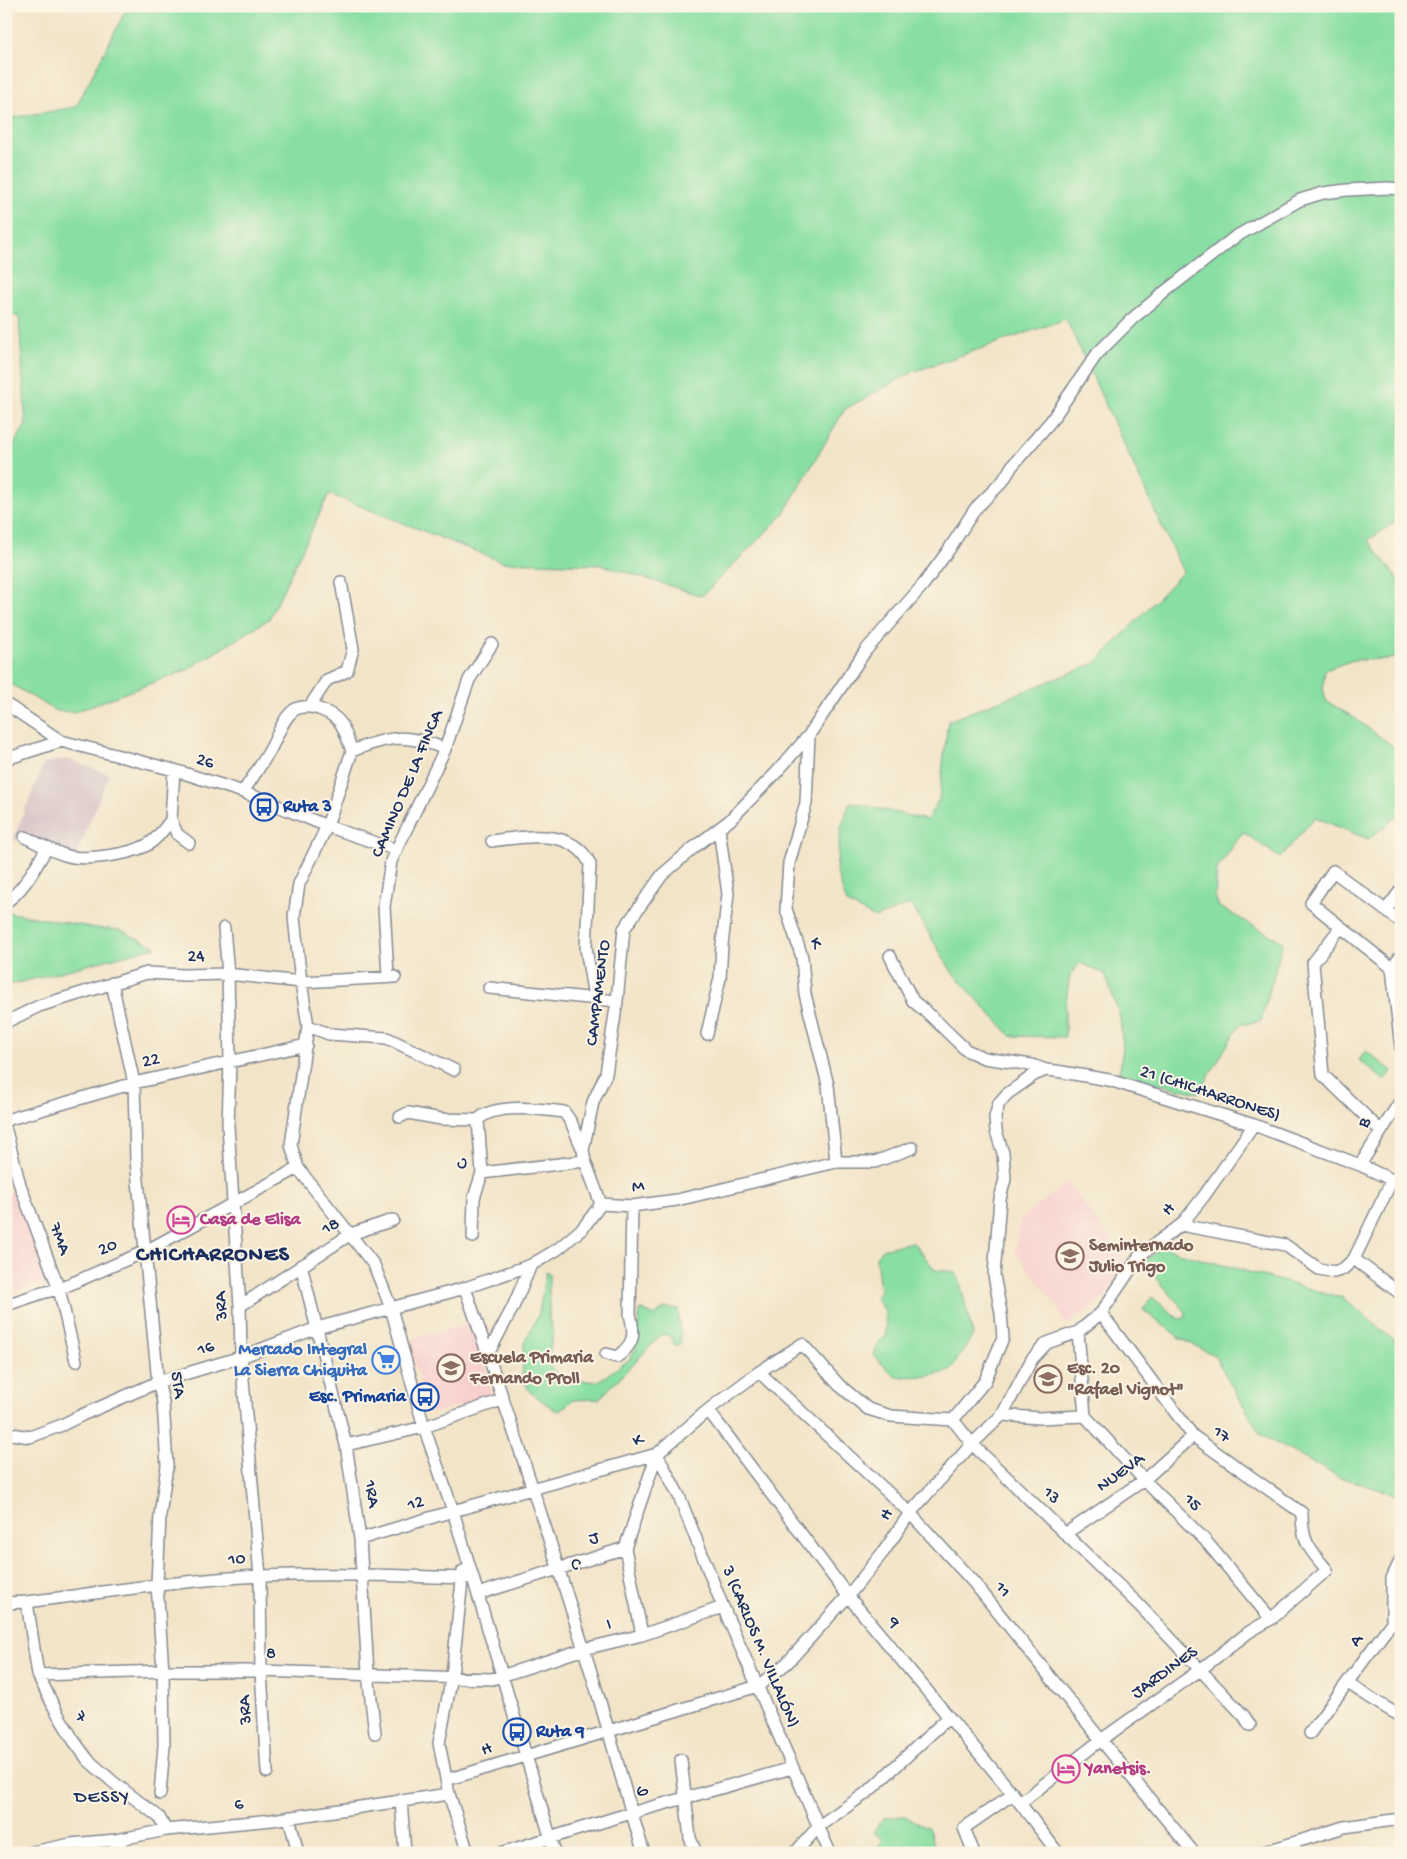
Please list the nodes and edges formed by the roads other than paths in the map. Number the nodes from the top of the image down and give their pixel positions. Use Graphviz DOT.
graph roads {
  1 [pos="1401,189"];
  2 [pos="341,582"];
  3 [pos="492,644"];
  4 [pos="6,704"];
  5 [pos="310,706"];
  6 [pos="809,735"];
  7 [pos="61,741"];
  8 [pos="445,749"];
  9 [pos="352,752"];
  10 [pos="6,759"];
  11 [pos="174,770"];
  12 [pos="243,792"];
  13 [pos="171,820"];
  14 [pos="327,826"];
  15 [pos="719,829"];
  16 [pos="25,837"];
  17 [pos="492,841"];
  18 [pos="189,843"];
  19 [pos="47,848"];
  20 [pos="396,850"];
  21 [pos="1401,890"];
  22 [pos="6,902"];
  23 [pos="1386,910"];
  24 [pos="1401,922"];
  25 [pos="1342,927"];
  26 [pos="224,928"];
  27 [pos="890,956"];
  28 [pos="1401,956"];
  29 [pos="1392,968"];
  30 [pos="228,974"];
  31 [pos="392,977"];
  32 [pos="301,982"];
  33 [pos="112,983"];
  34 [pos="489,988"];
  35 [pos="594,998"];
  36 [pos="618,1001"];
  37 [pos="6,1022"];
  38 [pos="308,1026"];
  39 [pos="707,1034"];
  40 [pos="306,1044"];
  41 [pos="1401,1048"];
  42 [pos="230,1061"];
  43 [pos="454,1070"];
  44 [pos="1046,1070"];
  45 [pos="134,1083"];
  46 [pos="1401,1100"];
  47 [pos="400,1117"];
  48 [pos="6,1120"];
  49 [pos="478,1120"];
  50 [pos="1254,1125"];
  51 [pos="6,1131"];
  52 [pos="1381,1131"];
  53 [pos="912,1148"];
  54 [pos="584,1156"];
  55 [pos="836,1162"];
  56 [pos="1360,1165"];
  57 [pos="298,1168"];
  58 [pos="482,1173"];
  59 [pos="1396,1182"];
  60 [pos="232,1203"];
  61 [pos="601,1204"];
  62 [pos="632,1206"];
  63 [pos="394,1220"];
  64 [pos="1181,1225"];
  65 [pos="350,1234"];
  66 [pos="473,1237"];
  67 [pos="146,1251"];
  68 [pos="1354,1258"];
  69 [pos="301,1265"];
  70 [pos="531,1265"];
  71 [pos="465,1288"];
  72 [pos="59,1289"];
  73 [pos="1401,1294"];
  74 [pos="6,1305"];
  75 [pos="240,1306"];
  76 [pos="391,1308"];
  77 [pos="1101,1314"];
  78 [pos="317,1328"];
  79 [pos="1078,1332"];
  80 [pos="488,1354"];
  81 [pos="606,1354"];
  82 [pos="242,1357"];
  83 [pos="76,1361"];
  84 [pos="759,1372"];
  85 [pos="158,1382"];
  86 [pos="502,1400"];
  87 [pos="708,1410"];
  88 [pos="1002,1415"];
  89 [pos="1085,1416"];
  90 [pos="953,1420"];
  91 [pos="424,1427"];
  92 [pos="6,1433"];
  93 [pos="1193,1436"];
  94 [pos="972,1444"];
  95 [pos="346,1446"];
  96 [pos="657,1454"];
  97 [pos="1144,1480"];
  98 [pos="533,1490"];
  99 [pos="453,1511"];
  100 [pos="910,1513"];
  101 [pos="1065,1534"];
  102 [pos="360,1539"];
  103 [pos="625,1548"];
  104 [pos="1401,1559"];
  105 [pos="557,1568"];
  106 [pos="1327,1570"];
  107 [pos="362,1573"];
  108 [pos="260,1576"];
  109 [pos="467,1577"];
  110 [pos="157,1585"];
  111 [pos="478,1594"];
  112 [pos="848,1596"];
  113 [pos="27,1602"];
  114 [pos="6,1603"];
  115 [pos="723,1607"];
  116 [pos="1271,1618"];
  117 [pos="1397,1624"];
  118 [pos="642,1634"];
  119 [pos="584,1649"];
  120 [pos="1200,1670"];
  121 [pos="163,1671"];
  122 [pos="261,1671"];
  123 [pos="368,1674"];
  124 [pos="38,1675"];
  125 [pos="502,1675"];
  126 [pos="452,1676"];
  127 [pos="1348,1683"];
  128 [pos="758,1686"];
  129 [pos="1401,1716"];
  130 [pos="949,1717"];
  131 [pos="1250,1725"];
  132 [pos="609,1731"];
  133 [pos="375,1733"];
  134 [pos="1310,1733"];
  135 [pos="1100,1740"];
  136 [pos="526,1756"];
  137 [pos="681,1760"];
  138 [pos="792,1768"];
  139 [pos="267,1772"];
  140 [pos="446,1780"];
  141 [pos="160,1794"];
  142 [pos="449,1794"];
  143 [pos="685,1798"];
  144 [pos="1017,1798"];
  145 [pos="401,1800"];
  146 [pos="631,1813"];
  147 [pos="289,1817"];
  148 [pos="1401,1819"];
  149 [pos="819,1826"];
  150 [pos="166,1830"];
  151 [pos="550,1839"];
  152 [pos="116,1840"];
  153 [pos="33,1852"];
  154 [pos="28,1853"];
  155 [pos="125,1853"];
  156 [pos="298,1853"];
  157 [pos="405,1853"];
  158 [pos="468,1853"];
  159 [pos="501,1853"];
  160 [pos="555,1853"];
  161 [pos="644,1853"];
  162 [pos="696,1853"];
  163 [pos="795,1853"];
  164 [pos="830,1853"];
  165 [pos="974,1853"];
  166 [pos="1058,1853"];
  167 [pos="1194,1853"];
  168 [pos="1261,1853"];
  1 -- 6 [label="street, CAMPAMENTO"];
  2 -- 5 [label="street"];
  3 -- 8 [label="street, CAMINO DE LA FINCA"];
  4 -- 7 [label="street, 26"];
  5 -- 9 [label="street"];
  5 -- 12 [label="street"];
  6 -- 15 [label="street, CAMPAMENTO"];
  6 -- 55 [label="street, K"];
  7 -- 10 [label="street"];
  7 -- 11 [label="street, 26"];
  8 -- 9 [label="street"];
  8 -- 20 [label="street, CAMINO DE LA FINCA"];
  9 -- 14 [label="street"];
  11 -- 12 [label="street, 26"];
  11 -- 13 [label="street"];
  12 -- 14 [label="street, 26"];
  13 -- 18 [label="street"];
  13 -- 19 [label="street"];
  14 -- 20 [label="street, 26"];
  14 -- 32 [label="street"];
  15 -- 36 [label="street, CAMPAMENTO"];
  15 -- 39 [label="street"];
  16 -- 19 [label="street"];
  17 -- 35 [label="street"];
  19 -- 22 [label="street"];
  20 -- 31 [label="street, CAMINO DE LA FINCA"];
  21 -- 23 [label="street"];
  23 -- 24 [label="street"];
  23 -- 25 [label="street"];
  25 -- 29 [label="street"];
  25 -- 52 [label="street"];
  26 -- 30 [label="street, 3RA"];
  27 -- 44 [label="street, 21 (CHICHARRONES)"];
  28 -- 29 [label="street"];
  29 -- 41 [label="street"];
  30 -- 32 [label="street, 24"];
  30 -- 33 [label="street, 24"];
  30 -- 42 [label="street, 3RA"];
  31 -- 32 [label="street, 24"];
  32 -- 38 [label="street"];
  33 -- 37 [label="street, 24"];
  33 -- 45 [label="street, 5TA"];
  34 -- 35 [label="street"];
  35 -- 36 [label="street"];
  36 -- 54 [label="street, CAMPAMENTO"];
  38 -- 40 [label="street"];
  38 -- 43 [label="street"];
  40 -- 42 [label="street, 22"];
  40 -- 57 [label="street"];
  42 -- 45 [label="street, 22"];
  42 -- 60 [label="street, 3RA"];
  44 -- 50 [label="street, 21 (CHICHARRONES)"];
  44 -- 90 [label="street"];
  45 -- 48 [label="street, 22"];
  45 -- 67 [label="street, 5TA"];
  46 -- 52 [label="street, B"];
  47 -- 49 [label="street"];
  49 -- 54 [label="street"];
  49 -- 58 [label="street, C"];
  50 -- 56 [label="street, 21 (CHICHARRONES)"];
  50 -- 64 [label="street, H"];
  51 -- 72 [label="street, 7MA"];
  52 -- 56 [label="street, B"];
  53 -- 55 [label="street, M"];
  54 -- 58 [label="street"];
  54 -- 61 [label="street"];
  55 -- 62 [label="street, M"];
  56 -- 59 [label="street, 21 (CHICHARRONES)"];
  57 -- 60 [label="street, 20"];
  57 -- 65 [label="street"];
  58 -- 66 [label="street, C"];
  59 -- 68 [label="street"];
  60 -- 67 [label="street, 20"];
  60 -- 75 [label="street, 3RA"];
  61 -- 62 [label="street, M"];
  61 -- 70 [label="street"];
  62 -- 81 [label="street"];
  63 -- 65 [label="street, 18"];
  64 -- 68 [label="street"];
  64 -- 77 [label="street, H"];
  65 -- 69 [label="street, 18"];
  65 -- 76 [label="street"];
  67 -- 72 [label="street, 20"];
  67 -- 85 [label="street, 5TA"];
  68 -- 73 [label="street"];
  69 -- 75 [label="street, 18"];
  69 -- 78 [label="street, 1RA"];
  70 -- 71 [label="street"];
  70 -- 80 [label="street"];
  71 -- 76 [label="street"];
  71 -- 80 [label="street, C"];
  72 -- 74 [label="street, 20"];
  72 -- 83 [label="street, 7MA"];
  75 -- 82 [label="street, 3RA"];
  76 -- 78 [label="street, 16"];
  76 -- 91 [label="street"];
  77 -- 79 [label="street, H"];
  77 -- 93 [label="street, 17"];
  78 -- 82 [label="street, 16"];
  78 -- 95 [label="street, 1RA"];
  79 -- 88 [label="street, H"];
  79 -- 89 [label="street"];
  80 -- 86 [label="street, C"];
  82 -- 85 [label="street, 16"];
  82 -- 108 [label="street, 3RA"];
  84 -- 87 [label="street, K"];
  84 -- 90 [label="street, K"];
  84 -- 100 [label="street, 11"];
  85 -- 92 [label="street, 16"];
  85 -- 110 [label="street, 5TA"];
  86 -- 91 [label="street"];
  86 -- 98 [label="street, C"];
  87 -- 96 [label="street, K"];
  87 -- 112 [label="street, 9"];
  88 -- 89 [label="street"];
  88 -- 94 [label="street, H"];
  89 -- 97 [label="street, 15"];
  90 -- 94 [label="street, 13"];
  91 -- 95 [label="street"];
  91 -- 99 [label="street"];
  93 -- 97 [label="street, NUEVA"];
  93 -- 106 [label="street, 17"];
  94 -- 100 [label="street, H"];
  94 -- 101 [label="street, 13"];
  95 -- 102 [label="street, 1RA"];
  96 -- 98 [label="street, K"];
  96 -- 103 [label="street, J"];
  96 -- 115 [label="street, 3 (CARLOS M. VILLALÓN)"];
  97 -- 101 [label="street, NUEVA"];
  97 -- 116 [label="street, 15"];
  98 -- 99 [label="street, K"];
  98 -- 105 [label="street, C"];
  99 -- 102 [label="street, 12"];
  99 -- 109 [label="street"];
  100 -- 112 [label="street, H"];
  100 -- 135 [label="street, 11"];
  101 -- 120 [label="street, 13"];
  102 -- 107 [label="street, 1RA"];
  103 -- 105 [label="street, J"];
  103 -- 118 [label="street"];
  104 -- 117 [label="street, A"];
  105 -- 111 [label="street, J"];
  105 -- 119 [label="street, C"];
  106 -- 116 [label="street, JARDINES"];
  107 -- 108 [label="street, 10"];
  107 -- 109 [label="street, 10"];
  107 -- 123 [label="street, 1RA"];
  108 -- 110 [label="street, 10"];
  108 -- 122 [label="street, 3RA"];
  109 -- 111 [label="street"];
  109 -- 126 [label="street"];
  110 -- 113 [label="street, 10"];
  110 -- 121 [label="street, 5TA"];
  111 -- 125 [label="street"];
  112 -- 128 [label="street, H"];
  112 -- 130 [label="street, 9"];
  113 -- 114 [label="street, 10"];
  113 -- 124 [label="street, 7"];
  115 -- 118 [label="street, I"];
  115 -- 128 [label="street, 3 (CARLOS M. VILLALÓN)"];
  116 -- 120 [label="street, JARDINES"];
  117 -- 127 [label="street, A"];
  118 -- 119 [label="street, I"];
  119 -- 125 [label="street, I"];
  119 -- 132 [label="street, C"];
  120 -- 131 [label="street, 13"];
  120 -- 135 [label="street, JARDINES"];
  121 -- 122 [label="street, 8"];
  121 -- 124 [label="street, 8"];
  121 -- 141 [label="street, 5TA"];
  122 -- 123 [label="street, 8"];
  122 -- 139 [label="street, 3RA"];
  123 -- 126 [label="street, 8"];
  123 -- 133 [label="street, 1RA"];
  124 -- 150 [label="street, 7"];
  125 -- 126 [label="street, 8"];
  125 -- 136 [label="street"];
  126 -- 140 [label="street"];
  127 -- 129 [label="street"];
  127 -- 134 [label="street, A"];
  128 -- 132 [label="street, H"];
  128 -- 138 [label="street, 3 (CARLOS M. VILLALÓN)"];
  130 -- 144 [label="street, 9"];
  130 -- 149 [label="street"];
  132 -- 136 [label="street, H"];
  132 -- 146 [label="street, C"];
  135 -- 144 [label="street, JARDINES"];
  135 -- 167 [label="street, 11"];
  136 -- 140 [label="street, H"];
  136 -- 151 [label="street"];
  137 -- 143 [label="street"];
  138 -- 143 [label="street, G"];
  138 -- 149 [label="street, 3 (CARLOS M. VILLALÓN)"];
  140 -- 142 [label="street"];
  142 -- 145 [label="street, 6"];
  142 -- 158 [label="street"];
  143 -- 146 [label="street, G"];
  143 -- 162 [label="street"];
  144 -- 165 [label="street, JARDINES"];
  144 -- 166 [label="street, 9"];
  145 -- 147 [label="street, 6"];
  145 -- 157 [label="street"];
  146 -- 151 [label="street, G"];
  146 -- 161 [label="street, C"];
  147 -- 150 [label="street, 6"];
  147 -- 156 [label="street"];
  148 -- 168 [label="street"];
  149 -- 163 [label="street"];
  149 -- 164 [label="street, 3 (CARLOS M. VILLALÓN)"];
  150 -- 152 [label="street, 6"];
  151 -- 159 [label="street, G"];
  151 -- 160 [label="street"];
  152 -- 153 [label="street, 6"];
  152 -- 155 [label="street"];
  153 -- 154 [label="street, 6"];
}
